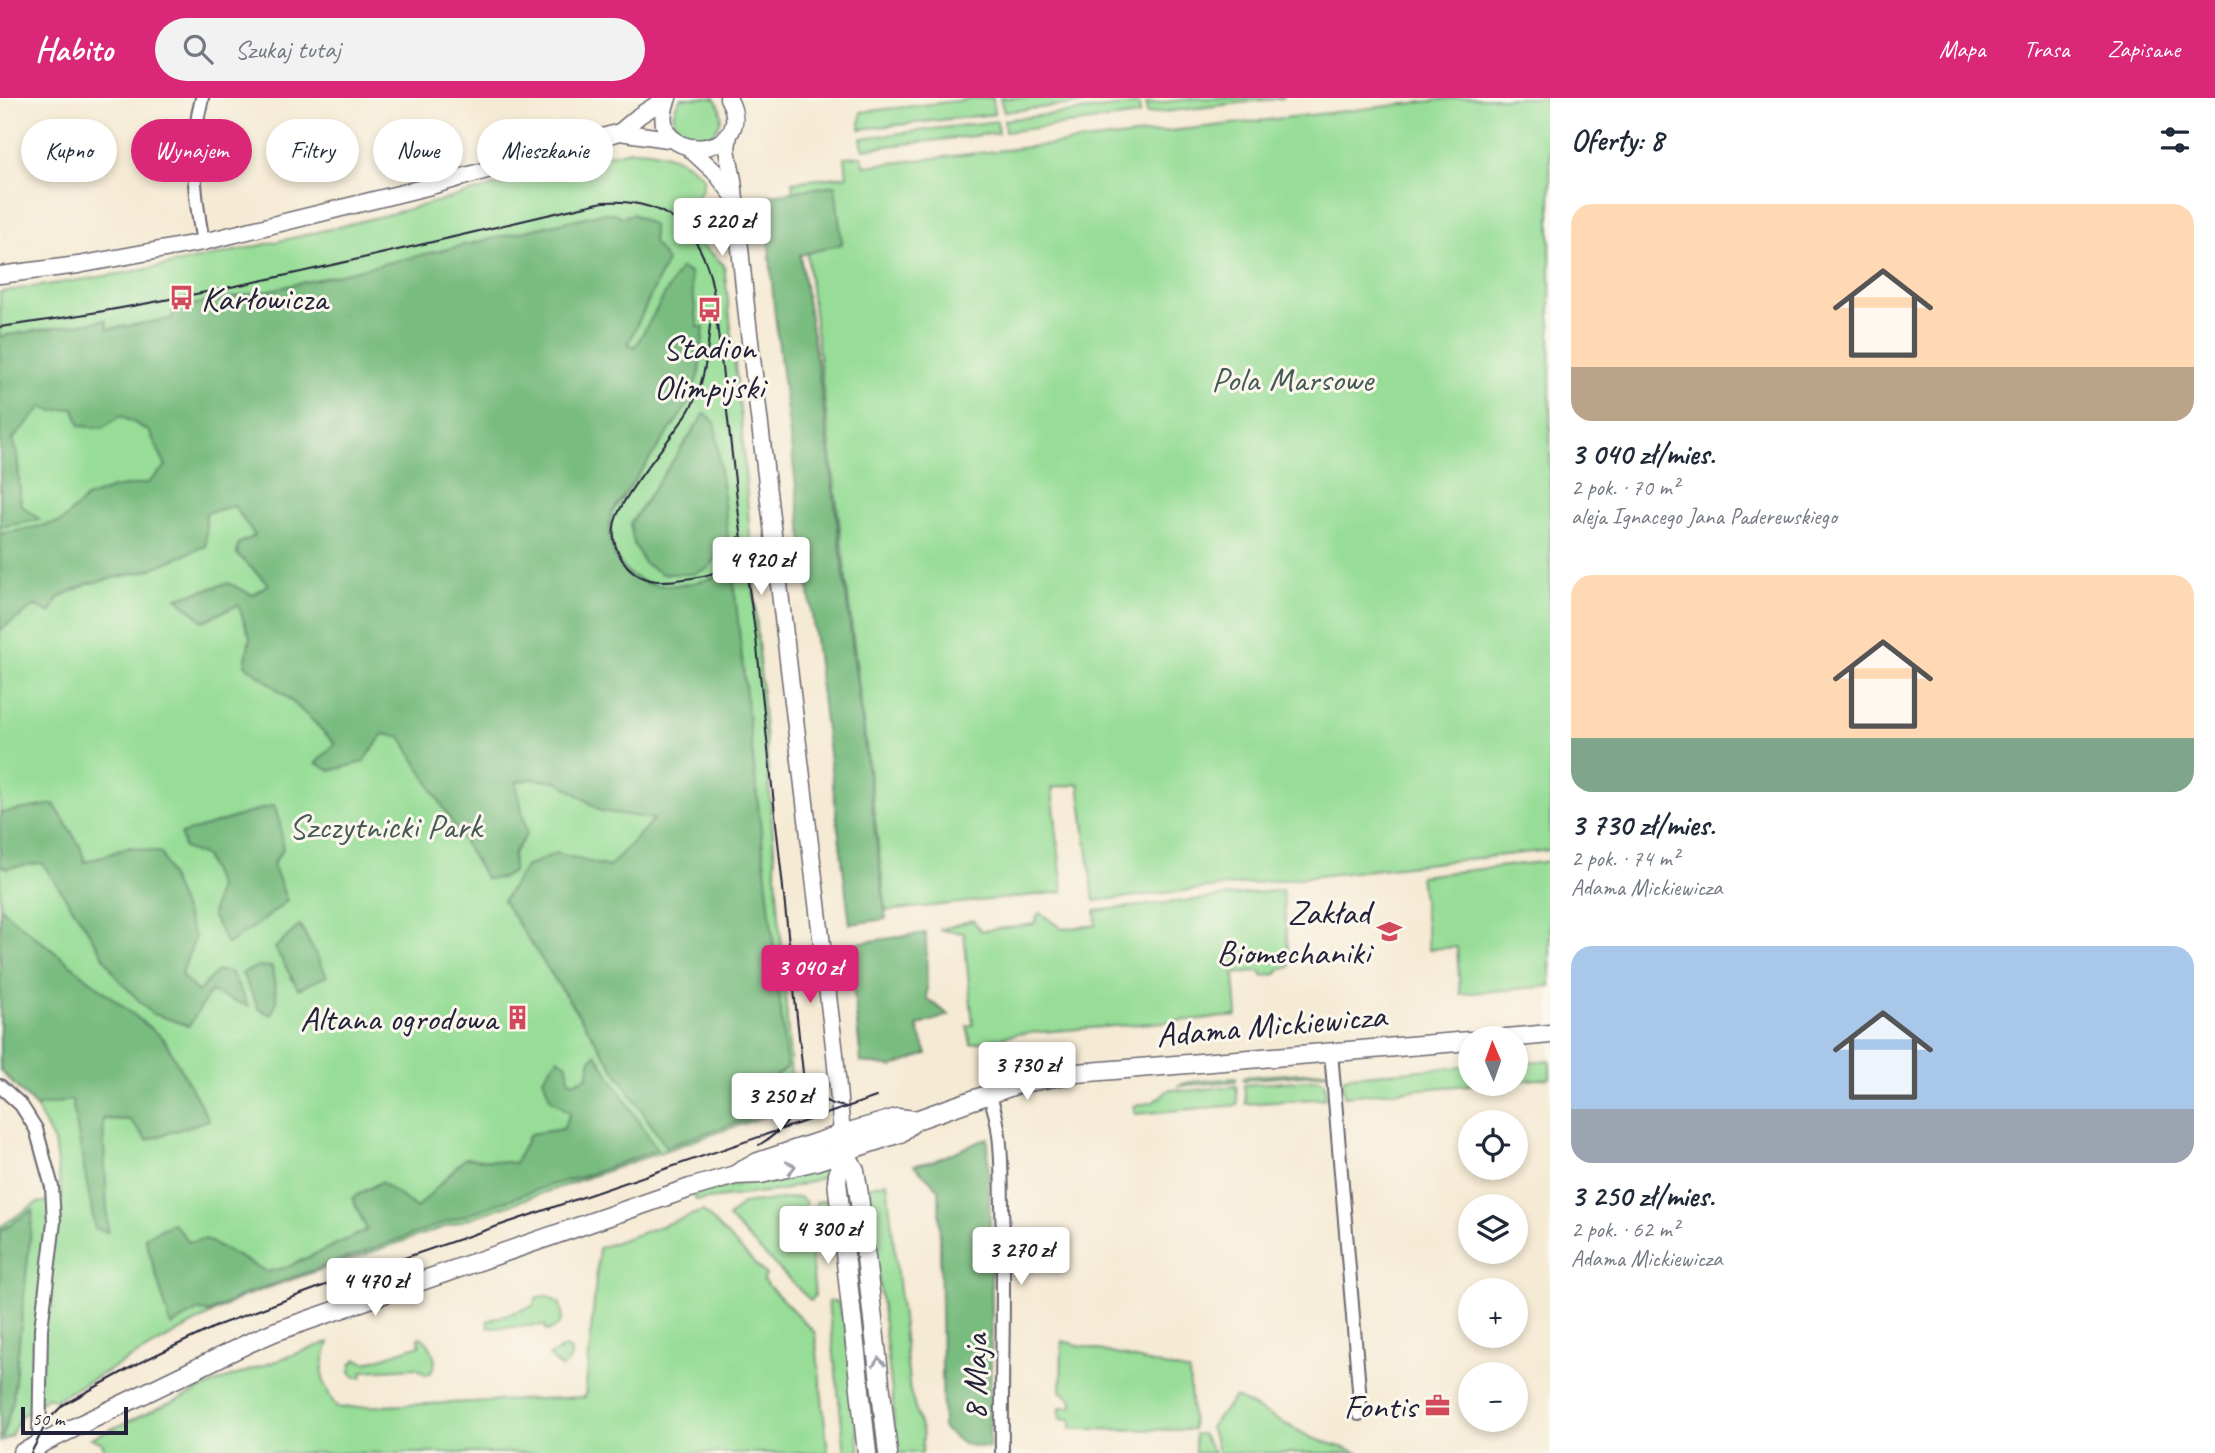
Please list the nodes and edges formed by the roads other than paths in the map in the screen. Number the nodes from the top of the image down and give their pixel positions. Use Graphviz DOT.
graph roads {
  1 [pos="202,98"];
  2 [pos="668,98"];
  3 [pos="729,99"];
  4 [pos="620,132"];
  5 [pos="729,134"];
  6 [pos="674,140"];
  7 [pos="690,149"];
  8 [pos="733,195"];
  9 [pos="204,242"];
  10 [pos="0,275"];
  11 [pos="1550,1034"];
  12 [pos="1528,1036"];
  13 [pos="1458,1042"];
  14 [pos="1331,1052"];
  15 [pos="0,1086"];
  16 [pos="989,1094"];
  17 [pos="916,1120"];
  18 [pos="842,1133"];
  19 [pos="845,1152"];
  20 [pos="735,1175"];
  21 [pos="1359,1414"];
  22 [pos="38,1449"];
  23 [pos="22,1453"];
  24 [pos="867,1453"];
  25 [pos="888,1453"];
  26 [pos="1002,1453"];
  1 -- 9 [label="street"];
  2 -- 4 [label="street"];
  2 -- 6 [label="street"];
  3 -- 5 [label="street"];
  4 -- 6 [label="street"];
  4 -- 9 [label="street"];
  5 -- 7 [label="street"];
  5 -- 8 [label="street"];
  6 -- 7 [label="street"];
  7 -- 8 [label="street"];
  8 -- 18 [label="street"];
  9 -- 10 [label="street"];
  11 -- 12 [label="main road"];
  13 -- 14 [label="main road, Adama Mickiewicza"];
  14 -- 16 [label="main road, Adama Mickiewicza"];
  14 -- 21 [label="street"];
  15 -- 22 [label="street"];
  16 -- 17 [label="main road, Adama Mickiewicza"];
  16 -- 26 [label="street, 8 Maja"];
  17 -- 18 [label="main road, Adama Mickiewicza"];
  17 -- 19 [label="main road, Adama Mickiewicza"];
  18 -- 19 [label="main road"];
  18 -- 20 [label="main road, Adama Mickiewicza"];
  20 -- 19 [label="main road, Adama Mickiewicza, one-way"];
  19 -- 24 [label="main road"];
  25 -- 19 [label="main road, one-way"];
  20 -- 22 [label="main road, Adama Mickiewicza"];
  22 -- 23 [label="main road, Adama Mickiewicza"];
}
